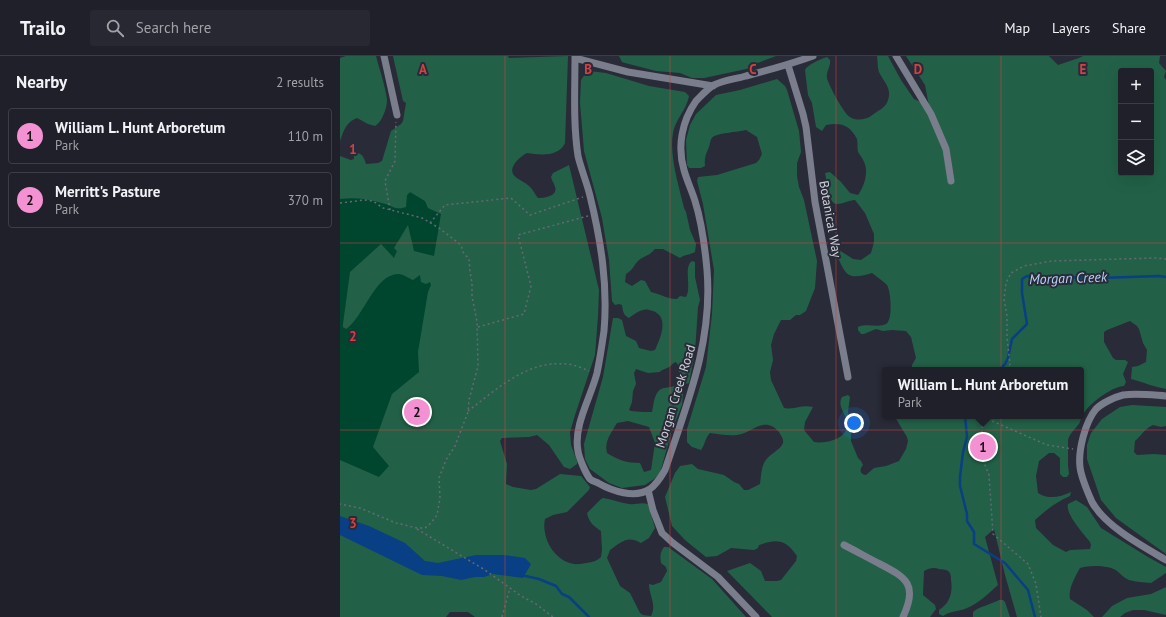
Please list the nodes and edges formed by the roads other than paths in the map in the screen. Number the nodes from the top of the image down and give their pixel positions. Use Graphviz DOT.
graph roads {
  1 [pos="384,56"];
  2 [pos="813,56"];
  3 [pos="896,56"];
  4 [pos="575,57"];
  5 [pos="788,65"];
  6 [pos="713,86"];
  7 [pos="397,115"];
  8 [pos="951,181"];
  9 [pos="848,377"];
  10 [pos="1166,396"];
  11 [pos="648,490"];
  12 [pos="844,545"];
  13 [pos="1166,560"];
  14 [pos="756,617"];
  15 [pos="903,617"];
  1 -- 7 [label="street"];
  2 -- 5 [label="street, Morgan Creek Road"];
  3 -- 8 [label="street"];
  4 -- 6 [label="street"];
  4 -- 11 [label="street"];
  5 -- 6 [label="street, Morgan Creek Road"];
  5 -- 9 [label="street, Botanical Way"];
  6 -- 11 [label="street, Morgan Creek Road"];
  10 -- 13 [label="street"];
  11 -- 14 [label="street"];
  12 -- 15 [label="street"];
}
